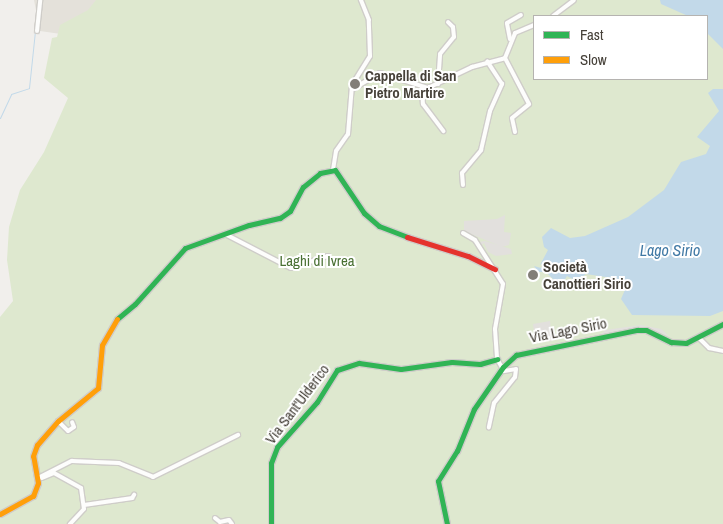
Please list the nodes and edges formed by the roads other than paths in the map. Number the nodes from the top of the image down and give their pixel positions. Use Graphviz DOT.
graph roads {
  1 [pos="40,0"];
  2 [pos="361,0"];
  3 [pos="574,0"];
  4 [pos="521,15"];
  5 [pos="554,15"];
  6 [pos="448,22"];
  7 [pos="533,25"];
  8 [pos="37,31"];
  9 [pos="510,40"];
  10 [pos="505,58"];
  11 [pos="487,61"];
  12 [pos="438,84"];
  13 [pos="422,87"];
  14 [pos="352,89"];
  15 [pos="442,132"];
  16 [pos="515,132"];
  17 [pos="333,170"];
  18 [pos="463,185"];
  19 [pos="462,233"];
  20 [pos="225,234"];
  21 [pos="328,256"];
  22 [pos="495,269"];
  23 [pos="723,324"];
  24 [pos="700,339"];
  25 [pos="723,352"];
  26 [pos="497,359"];
  27 [pos="503,367"];
  28 [pos="58,421"];
  29 [pos="72,422"];
  30 [pos="489,427"];
  31 [pos="238,434"];
  32 [pos="38,479"];
  33 [pos="134,495"];
  34 [pos="84,505"];
  35 [pos="0,514"];
  36 [pos="215,518"];
  37 [pos="70,524"];
  38 [pos="232,524"];
  39 [pos="271,524"];
  40 [pos="447,524"];
  1 -- 8 [label="street"];
  2 -- 14 [label="street"];
  3 -- 5 [label="street"];
  4 -- 9 [label="street"];
  6 -- 12 [label="street"];
  7 -- 9 [label="street"];
  9 -- 10 [label="street"];
  10 -- 11 [label="street"];
  10 -- 16 [label="street"];
  11 -- 12 [label="street"];
  11 -- 18 [label="street"];
  12 -- 13 [label="street"];
  13 -- 14 [label="street"];
  13 -- 15 [label="street"];
  14 -- 17 [label="street"];
  17 -- 20 [label="street"];
  17 -- 22 [label="street"];
  19 -- 22 [label="street"];
  20 -- 21 [label="street"];
  20 -- 28 [label="street"];
  22 -- 26 [label="street"];
  23 -- 24 [label="street, Via Lago Sirio"];
  24 -- 25 [label="street"];
  24 -- 27 [label="street, Via Lago Sirio"];
  26 -- 27 [label="street"];
  26 -- 39 [label="street, Via Sant'Ulderico"];
  27 -- 30 [label="street"];
  27 -- 40 [label="street, Via Lago Sirio"];
  28 -- 29 [label="street"];
  28 -- 32 [label="street"];
  31 -- 32 [label="street"];
  32 -- 34 [label="street"];
  32 -- 35 [label="street"];
  33 -- 34 [label="street"];
  34 -- 37 [label="street"];
  36 -- 38 [label="street"];
}
